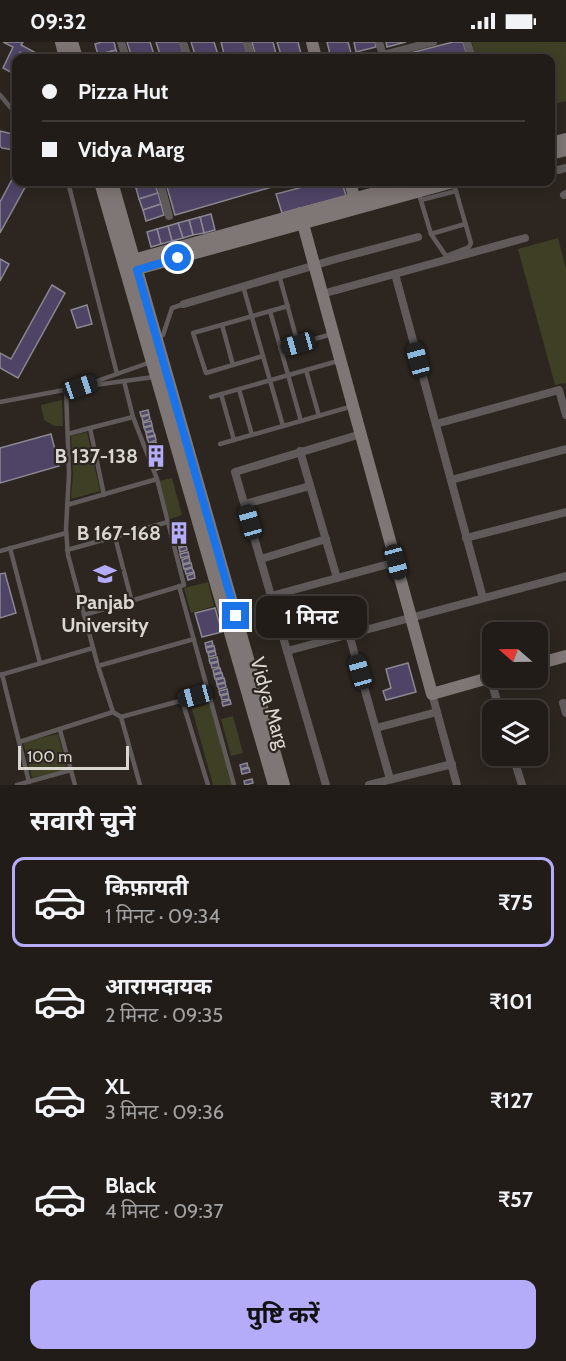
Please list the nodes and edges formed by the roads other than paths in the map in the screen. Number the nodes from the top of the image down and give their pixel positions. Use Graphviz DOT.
graph roads {
  1 [pos="433,42"];
  2 [pos="387,54"];
  3 [pos="0,95"];
  4 [pos="12,109"];
  5 [pos="69,186"];
  6 [pos="101,186"];
  7 [pos="113,186"];
  8 [pos="161,186"];
  9 [pos="351,186"];
  10 [pos="448,186"];
  11 [pos="454,186"];
  12 [pos="418,191"];
  13 [pos="356,203"];
  14 [pos="170,216"];
  15 [pos="302,218"];
  16 [pos="465,224"];
  17 [pos="431,234"];
  18 [pos="418,237"];
  19 [pos="525,238"];
  20 [pos="446,258"];
  21 [pos="315,265"];
  22 [pos="130,266"];
  23 [pos="395,274"];
  24 [pos="279,275"];
  25 [pos="243,286"];
  26 [pos="322,294"];
  27 [pos="184,304"];
  28 [pos="288,306"];
  29 [pos="270,311"];
  30 [pos="252,316"];
  31 [pos="222,325"];
  32 [pos="333,333"];
  33 [pos="157,340"];
  34 [pos="298,344"];
  35 [pos="280,349"];
  36 [pos="263,356"];
  37 [pos="341,361"];
  38 [pos="151,362"];
  39 [pos="233,365"];
  40 [pos="164,367"];
  41 [pos="306,370"];
  42 [pos="117,374"];
  43 [pos="288,375"];
  44 [pos="156,377"];
  45 [pos="124,381"];
  46 [pos="270,381"];
  47 [pos="80,387"];
  48 [pos="239,389"];
  49 [pos="66,390"];
  50 [pos="221,394"];
  51 [pos="211,397"];
  52 [pos="0,402"];
  53 [pos="353,406"];
  54 [pos="566,415"];
  55 [pos="319,416"];
  56 [pos="133,417"];
  57 [pos="301,421"];
  58 [pos="436,424"];
  59 [pos="283,426"];
  60 [pos="90,428"];
  61 [pos="68,434"];
  62 [pos="361,434"];
  63 [pos="252,435"];
  64 [pos="234,440"];
  65 [pos="220,444"];
  66 [pos="566,449"];
  67 [pos="300,451"];
  68 [pos="157,479"];
  69 [pos="451,480"];
  70 [pos="310,486"];
  71 [pos="104,495"];
  72 [pos="245,504"];
  73 [pos="67,505"];
  74 [pos="566,512"];
  75 [pos="168,522"];
  76 [pos="66,533"];
  77 [pos="115,537"];
  78 [pos="466,538"];
  79 [pos="326,539"];
  80 [pos="10,548"];
  81 [pos="67,550"];
  82 [pos="0,551"];
  83 [pos="261,559"];
  84 [pos="396,562"];
  85 [pos="566,576"];
  86 [pos="337,578"];
  87 [pos="179,586"];
  88 [pos="272,596"];
  89 [pos="483,598"];
  90 [pos="132,602"];
  91 [pos="84,615"];
  92 [pos="411,617"];
  93 [pos="349,634"];
  94 [pos="194,639"];
  95 [pos="93,648"];
  96 [pos="287,651"];
  97 [pos="566,656"];
  98 [pos="548,661"];
  99 [pos="40,663"];
  100 [pos="98,666"];
  101 [pos="1,675"];
  102 [pos="482,680"];
  103 [pos="209,693"];
  104 [pos="432,694"];
  105 [pos="182,700"];
  106 [pos="563,703"];
  107 [pos="113,712"];
  108 [pos="437,712"];
  109 [pos="566,713"];
  110 [pos="121,717"];
  111 [pos="376,728"];
  112 [pos="60,730"];
  113 [pos="19,742"];
  114 [pos="452,764"];
  115 [pos="516,766"];
  116 [pos="71,770"];
  117 [pos="390,779"];
  118 [pos="29,782"];
  119 [pos="17,785"];
  120 [pos="75,785"];
  121 [pos="140,785"];
  122 [pos="208,785"];
  123 [pos="234,785"];
  124 [pos="274,785"];
  125 [pos="284,785"];
  126 [pos="326,785"];
  127 [pos="369,785"];
  128 [pos="458,785"];
  129 [pos="522,785"];
  1 -- 2 [label="street"];
  3 -- 4 [label="lane"];
  5 -- 42 [label="lane"];
  6 -- 22 [label="main road, Vidya Marg"];
  7 -- 22 [label="main road, Vidya Marg"];
  8 -- 14 [label="street"];
  9 -- 13 [label="main road"];
  10 -- 12 [label="main road"];
  11 -- 16 [label="lane"];
  12 -- 13 [label="main road"];
  12 -- 17 [label="lane"];
  13 -- 15 [label="main road"];
  15 -- 21 [label="main road"];
  15 -- 22 [label="main road"];
  16 -- 17 [label="lane"];
  16 -- 20 [label="lane"];
  17 -- 20 [label="lane"];
  18 -- 21 [label="street"];
  19 -- 20 [label="street"];
  20 -- 23 [label="street"];
  21 -- 24 [label="street"];
  21 -- 26 [label="main road"];
  22 -- 33 [label="main road, Vidya Marg"];
  22 -- 38 [label="main road, Vidya Marg"];
  23 -- 26 [label="street"];
  23 -- 58 [label="street"];
  24 -- 25 [label="street"];
  24 -- 28 [label="lane"];
  25 -- 27 [label="street"];
  25 -- 30 [label="lane"];
  26 -- 32 [label="main road"];
  27 -- 33 [label="lane"];
  28 -- 29 [label="lane"];
  28 -- 34 [label="lane"];
  29 -- 30 [label="lane"];
  29 -- 35 [label="lane"];
  30 -- 31 [label="lane"];
  30 -- 36 [label="lane"];
  31 -- 39 [label="lane"];
  31 -- 39 [label="lane"];
  32 -- 34 [label="lane"];
  32 -- 37 [label="main road"];
  33 -- 40 [label="main road, Vidya Marg"];
  34 -- 35 [label="lane"];
  35 -- 43 [label="lane"];
  36 -- 39 [label="lane"];
  36 -- 46 [label="lane"];
  37 -- 41 [label="lane"];
  37 -- 53 [label="main road"];
  38 -- 40 [label="lane"];
  38 -- 42 [label="lane"];
  38 -- 44 [label="main road, Vidya Marg"];
  40 -- 44 [label="lane"];
  40 -- 125 [label="main road, Vidya Marg"];
  41 -- 43 [label="lane"];
  41 -- 55 [label="lane"];
  42 -- 47 [label="lane"];
  43 -- 46 [label="lane"];
  43 -- 57 [label="lane"];
  44 -- 45 [label="lane"];
  44 -- 124 [label="main road, Vidya Marg"];
  45 -- 47 [label="lane"];
  45 -- 56 [label="lane"];
  46 -- 48 [label="lane"];
  46 -- 59 [label="lane"];
  47 -- 49 [label="lane"];
  48 -- 50 [label="lane"];
  48 -- 63 [label="lane"];
  49 -- 52 [label="lane"];
  49 -- 61 [label="lane"];
  50 -- 51 [label="lane"];
  50 -- 64 [label="lane"];
  53 -- 55 [label="lane"];
  53 -- 62 [label="main road"];
  54 -- 58 [label="street"];
  55 -- 57 [label="lane"];
  56 -- 60 [label="lane"];
  56 -- 68 [label="lane"];
  57 -- 59 [label="lane"];
  58 -- 69 [label="street"];
  59 -- 63 [label="lane"];
  60 -- 61 [label="lane"];
  60 -- 71 [label="lane"];
  61 -- 73 [label="lane"];
  62 -- 67 [label="street"];
  62 -- 84 [label="main road"];
  63 -- 64 [label="lane"];
  64 -- 65 [label="lane"];
  66 -- 69 [label="street"];
  67 -- 70 [label="street"];
  67 -- 72 [label="street"];
  68 -- 71 [label="lane"];
  68 -- 75 [label="lane"];
  69 -- 78 [label="street"];
  70 -- 72 [label="street"];
  70 -- 79 [label="street"];
  71 -- 73 [label="lane"];
  72 -- 83 [label="street"];
  73 -- 76 [label="lane"];
  74 -- 78 [label="street"];
  75 -- 77 [label="lane"];
  75 -- 87 [label="lane"];
  76 -- 80 [label="lane"];
  76 -- 81 [label="lane"];
  77 -- 81 [label="lane"];
  77 -- 90 [label="lane"];
  78 -- 89 [label="street"];
  79 -- 83 [label="street"];
  79 -- 86 [label="street"];
  80 -- 82 [label="lane"];
  80 -- 99 [label="lane"];
  81 -- 91 [label="lane"];
  83 -- 88 [label="street"];
  84 -- 86 [label="street"];
  84 -- 92 [label="main road"];
  85 -- 89 [label="street"];
  86 -- 88 [label="street"];
  87 -- 90 [label="lane"];
  87 -- 94 [label="lane"];
  88 -- 96 [label="street"];
  89 -- 92 [label="street"];
  90 -- 91 [label="lane"];
  91 -- 95 [label="lane"];
  92 -- 93 [label="street"];
  92 -- 104 [label="main road"];
  93 -- 96 [label="street"];
  93 -- 111 [label="street"];
  94 -- 100 [label="lane"];
  94 -- 103 [label="lane"];
  95 -- 99 [label="lane"];
  95 -- 100 [label="lane"];
  96 -- 126 [label="street"];
  97 -- 98 [label="main road"];
  99 -- 101 [label="lane"];
  100 -- 107 [label="lane"];
  101 -- 113 [label="lane"];
  102 -- 104 [label="main road"];
  103 -- 105 [label="lane"];
  103 -- 123 [label="lane"];
  104 -- 108 [label="street"];
  105 -- 110 [label="lane"];
  105 -- 122 [label="lane"];
  106 -- 109 [label="street"];
  107 -- 110 [label="lane"];
  107 -- 112 [label="lane"];
  108 -- 111 [label="street"];
  108 -- 114 [label="street"];
  110 -- 121 [label="lane"];
  111 -- 117 [label="street"];
  112 -- 113 [label="lane"];
  112 -- 116 [label="lane"];
  113 -- 118 [label="lane"];
  114 -- 117 [label="street"];
  114 -- 128 [label="street"];
  115 -- 129 [label="street"];
  116 -- 118 [label="lane"];
  116 -- 120 [label="lane"];
  117 -- 127 [label="street"];
  118 -- 119 [label="lane"];
}
